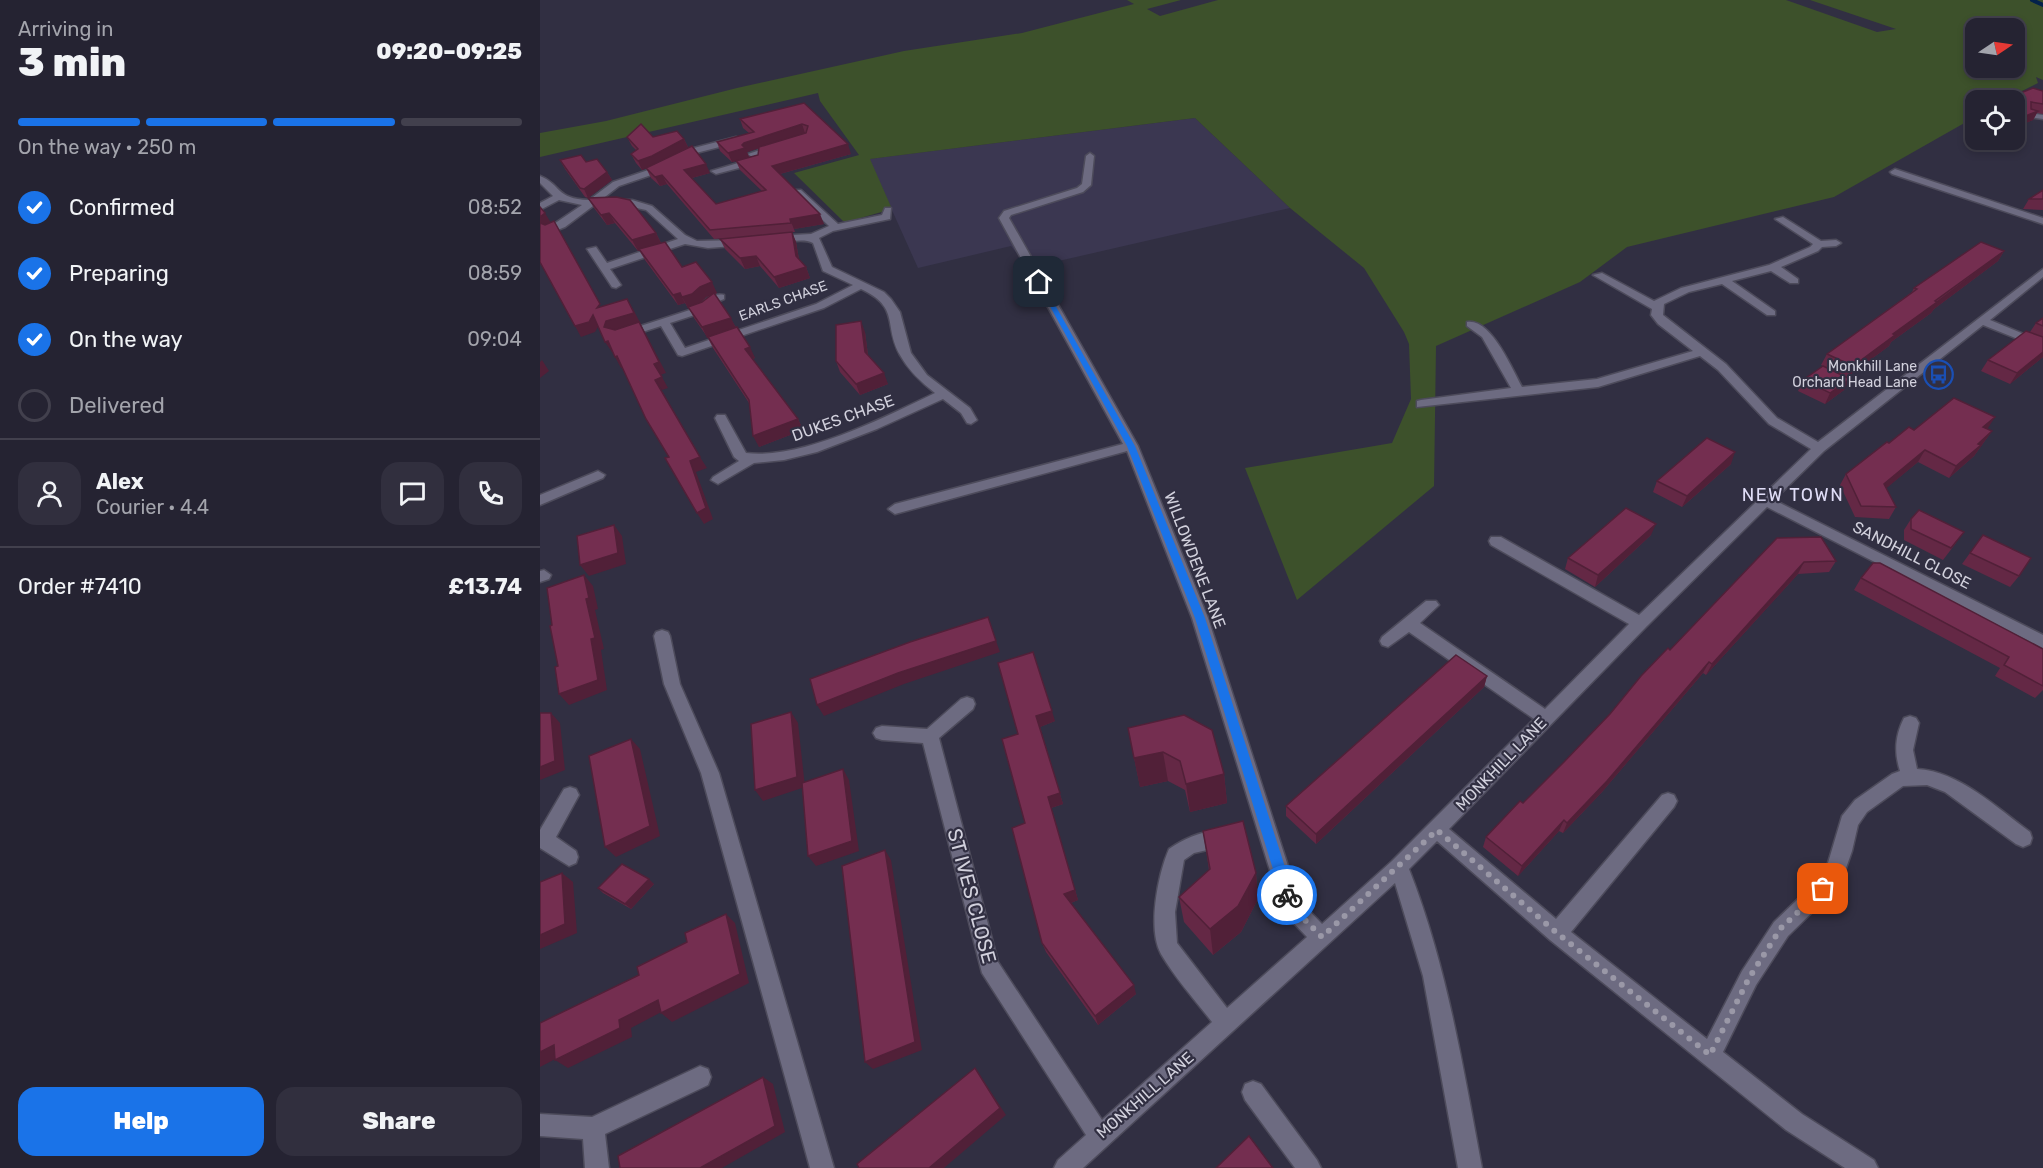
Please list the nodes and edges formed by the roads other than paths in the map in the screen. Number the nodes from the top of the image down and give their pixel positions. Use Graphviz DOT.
graph roads {
  1 [pos="2031,115"];
  2 [pos="2043,117"];
  3 [pos="726,130"];
  4 [pos="736,140"];
  5 [pos="785,144"];
  6 [pos="1090,156"];
  7 [pos="755,157"];
  8 [pos="716,171"];
  9 [pos="1895,172"];
  10 [pos="540,180"];
  11 [pos="798,192"];
  12 [pos="558,197"];
  13 [pos="590,203"];
  14 [pos="540,207"];
  15 [pos="887,214"];
  16 [pos="1780,219"];
  17 [pos="2043,221"];
  18 [pos="836,228"];
  19 [pos="550,230"];
  20 [pos="811,238"];
  21 [pos="686,240"];
  22 [pos="1836,243"];
  23 [pos="1819,244"];
  24 [pos="595,252"];
  25 [pos="605,267"];
  26 [pos="1773,267"];
  27 [pos="2043,272"];
  28 [pos="1598,275"];
  29 [pos="1722,279"];
  30 [pos="1794,281"];
  31 [pos="615,282"];
  32 [pos="859,286"];
  33 [pos="720,297"];
  34 [pos="1657,307"];
  35 [pos="1771,313"];
  36 [pos="1982,320"];
  37 [pos="663,321"];
  38 [pos="1471,324"];
  39 [pos="617,336"];
  40 [pos="2043,346"];
  41 [pos="1701,351"];
  42 [pos="682,353"];
  43 [pos="688,365"];
  44 [pos="1518,390"];
  45 [pos="944,394"];
  46 [pos="1421,404"];
  47 [pos="721,418"];
  48 [pos="971,420"];
  49 [pos="1131,446"];
  50 [pos="1819,448"];
  51 [pos="749,460"];
  52 [pos="598,475"];
  53 [pos="718,480"];
  54 [pos="540,500"];
  55 [pos="1764,500"];
  56 [pos="896,509"];
  57 [pos="1496,541"];
  58 [pos="1431,605"];
  59 [pos="1640,623"];
  60 [pos="1408,624"];
  61 [pos="662,636"];
  62 [pos="1388,641"];
  63 [pos="2043,642"];
  64 [pos="967,704"];
  65 [pos="1545,718"];
  66 [pos="1910,723"];
  67 [pos="882,733"];
  68 [pos="930,736"];
  69 [pos="1911,776"];
  70 [pos="570,795"];
  71 [pos="1668,801"];
  72 [pos="1437,830"];
  73 [pos="1238,836"];
  74 [pos="2023,838"];
  75 [pos="542,841"];
  76 [pos="569,857"];
  77 [pos="1399,867"];
  78 [pos="1557,933"];
  79 [pos="1322,937"];
  80 [pos="1226,1024"];
  81 [pos="1710,1055"];
  82 [pos="700,1077"];
  83 [pos="1253,1092"];
  84 [pos="542,1125"];
  85 [pos="593,1128"];
  86 [pos="1100,1135"];
  87 [pos="1304,1160"];
  88 [pos="597,1168"];
  89 [pos="822,1168"];
  90 [pos="1066,1168"];
  91 [pos="1470,1168"];
  92 [pos="1866,1168"];
  1 -- 2 [label="street"];
  3 -- 4 [label="street"];
  4 -- 7 [label="street"];
  4 -- 13 [label="street"];
  5 -- 7 [label="street"];
  6 -- 49 [label="street, WILLOWDENE LANE"];
  7 -- 8 [label="street"];
  9 -- 17 [label="street"];
  10 -- 12 [label="street"];
  11 -- 18 [label="street"];
  12 -- 13 [label="street"];
  12 -- 14 [label="street"];
  13 -- 19 [label="street"];
  13 -- 21 [label="street"];
  15 -- 18 [label="street"];
  16 -- 23 [label="street"];
  18 -- 20 [label="street"];
  20 -- 21 [label="street"];
  20 -- 32 [label="street"];
  21 -- 25 [label="street"];
  22 -- 23 [label="street"];
  23 -- 26 [label="street"];
  24 -- 25 [label="street"];
  25 -- 31 [label="street"];
  26 -- 29 [label="street"];
  26 -- 30 [label="street"];
  27 -- 36 [label="street, MONKHILL LANE"];
  28 -- 34 [label="street"];
  29 -- 34 [label="street"];
  29 -- 35 [label="street"];
  32 -- 42 [label="street, EARLS CHASE"];
  32 -- 45 [label="street"];
  33 -- 37 [label="street"];
  34 -- 41 [label="street"];
  36 -- 40 [label="street"];
  36 -- 50 [label="street, MONKHILL LANE"];
  37 -- 39 [label="street"];
  37 -- 42 [label="street"];
  38 -- 44 [label="street"];
  41 -- 44 [label="street"];
  41 -- 50 [label="street"];
  42 -- 43 [label="street"];
  44 -- 46 [label="street"];
  45 -- 48 [label="street"];
  45 -- 51 [label="street, DUKES CHASE"];
  47 -- 51 [label="street"];
  49 -- 56 [label="street"];
  49 -- 79 [label="street, WILLOWDENE LANE"];
  50 -- 55 [label="street, MONKHILL LANE"];
  51 -- 53 [label="street, DUKES CHASE"];
  52 -- 54 [label="street"];
  55 -- 59 [label="street, MONKHILL LANE"];
  55 -- 63 [label="street, SANDHILL CLOSE"];
  57 -- 59 [label="street"];
  58 -- 60 [label="street"];
  59 -- 65 [label="street, MONKHILL LANE"];
  60 -- 62 [label="street"];
  60 -- 65 [label="street"];
  61 -- 89 [label="street"];
  64 -- 68 [label="street"];
  65 -- 72 [label="street, MONKHILL LANE"];
  66 -- 69 [label="street"];
  67 -- 68 [label="street"];
  68 -- 86 [label="street, ST IVES CLOSE"];
  69 -- 74 [label="street"];
  69 -- 81 [label="street"];
  70 -- 75 [label="street"];
  71 -- 78 [label="street"];
  72 -- 77 [label="street, MONKHILL LANE"];
  72 -- 78 [label="street"];
  73 -- 80 [label="street"];
  75 -- 76 [label="street"];
  77 -- 79 [label="street, MONKHILL LANE"];
  77 -- 91 [label="street"];
  78 -- 81 [label="street"];
  79 -- 80 [label="street, MONKHILL LANE"];
  80 -- 86 [label="street, MONKHILL LANE"];
  81 -- 92 [label="street"];
  82 -- 85 [label="street"];
  83 -- 87 [label="street"];
  84 -- 85 [label="street"];
  85 -- 88 [label="street"];
  86 -- 90 [label="street, MONKHILL LANE"];
}
